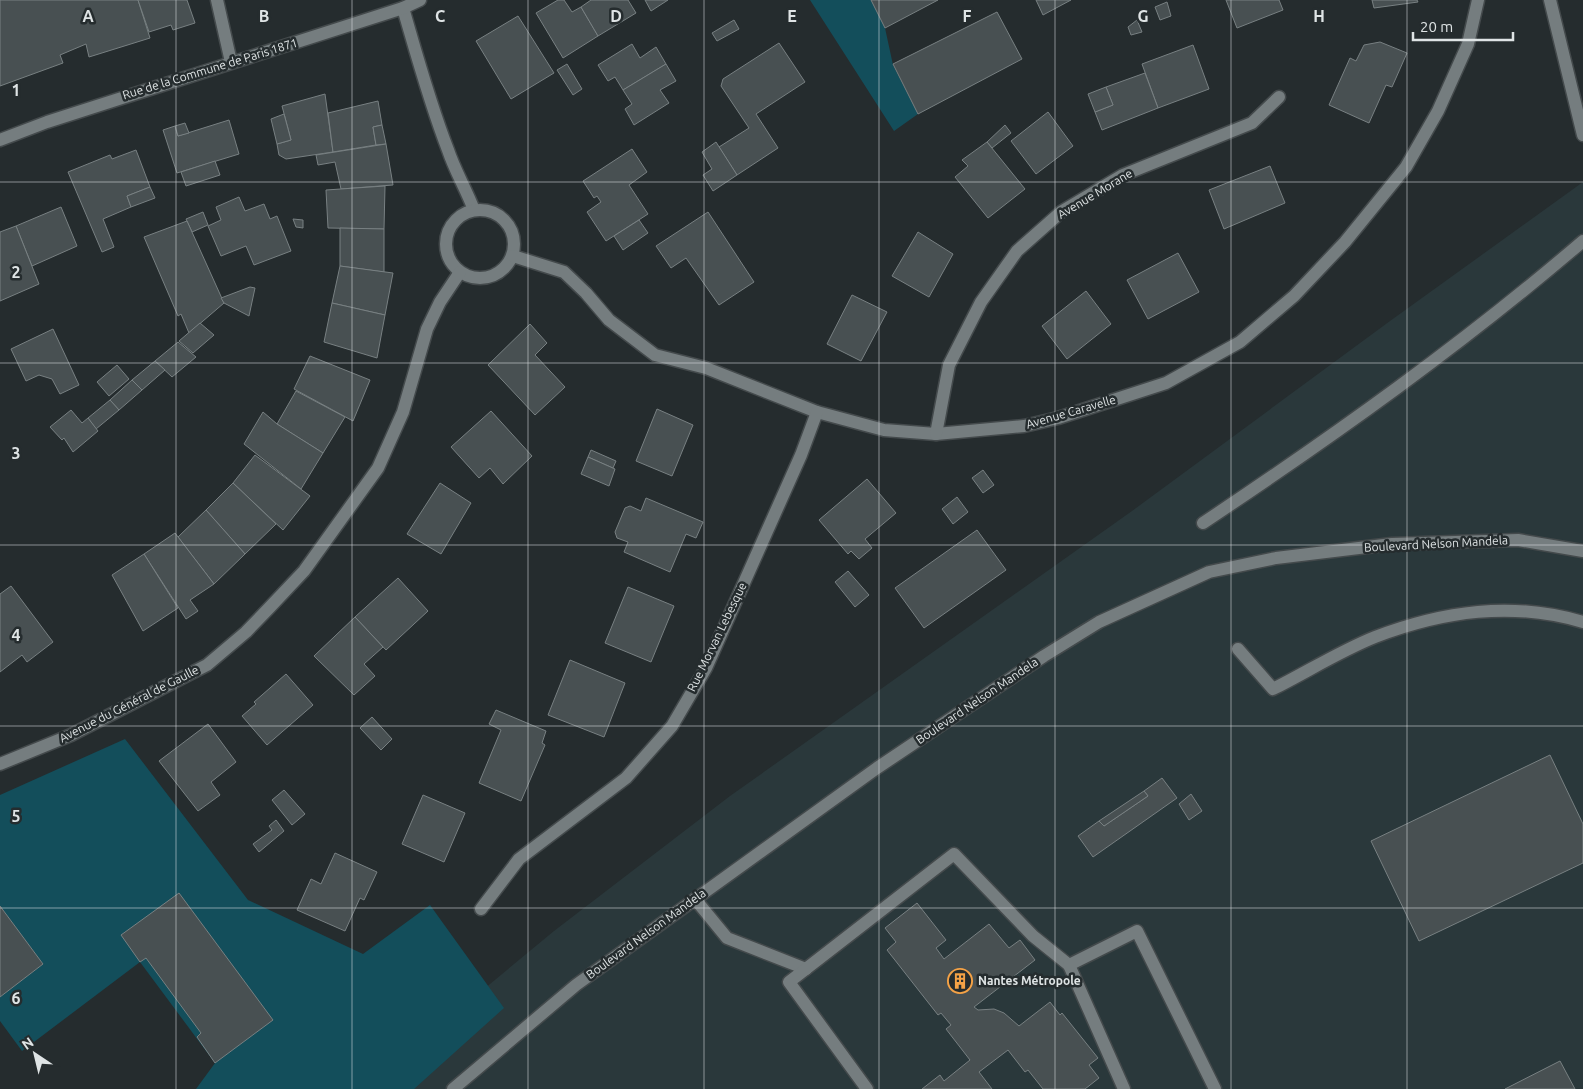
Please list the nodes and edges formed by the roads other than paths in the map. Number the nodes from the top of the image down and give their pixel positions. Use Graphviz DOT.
graph roads {
  1 [pos="217,0"];
  2 [pos="420,0"];
  3 [pos="1478,0"];
  4 [pos="1550,0"];
  5 [pos="403,8"];
  6 [pos="231,62"];
  7 [pos="1279,97"];
  8 [pos="1583,135"];
  9 [pos="0,140"];
  10 [pos="474,210"];
  11 [pos="1583,241"];
  12 [pos="513,256"];
  13 [pos="460,272"];
  14 [pos="817,412"];
  15 [pos="936,434"];
  16 [pos="1203,523"];
  17 [pos="1583,551"];
  18 [pos="1583,622"];
  19 [pos="1238,649"];
  20 [pos="0,764"];
  21 [pos="695,899"];
  22 [pos="481,909"];
  23 [pos="1069,965"];
  24 [pos="806,968"];
  25 [pos="457,1087"];
  26 [pos="867,1089"];
  27 [pos="1124,1089"];
  28 [pos="1215,1089"];
  1 -- 6 [label="street"];
  2 -- 5 [label="street, Rue de la Commune de Paris 1871"];
  3 -- 15 [label="street, Avenue Caravelle"];
  4 -- 8 [label="street"];
  5 -- 6 [label="street, Rue de la Commune de Paris 1871"];
  5 -- 10 [label="street"];
  6 -- 9 [label="street, Rue de la Commune de Paris 1871"];
  7 -- 15 [label="street, Avenue Morane"];
  10 -- 12 [label="street"];
  10 -- 13 [label="street"];
  11 -- 16 [label="street"];
  12 -- 13 [label="street"];
  12 -- 14 [label="street, Avenue Caravelle"];
  13 -- 20 [label="street, Avenue du Général de Gaulle"];
  14 -- 15 [label="street, Avenue Caravelle"];
  14 -- 22 [label="street, Rue Morvan Lebesque"];
  17 -- 21 [label="street, Boulevard Nelson Mandela"];
  18 -- 19 [label="street"];
  21 -- 24 [label="street"];
  21 -- 25 [label="street, Boulevard Nelson Mandela"];
  23 -- 24 [label="street"];
  23 -- 27 [label="street"];
  23 -- 28 [label="street"];
  24 -- 26 [label="street"];
}
